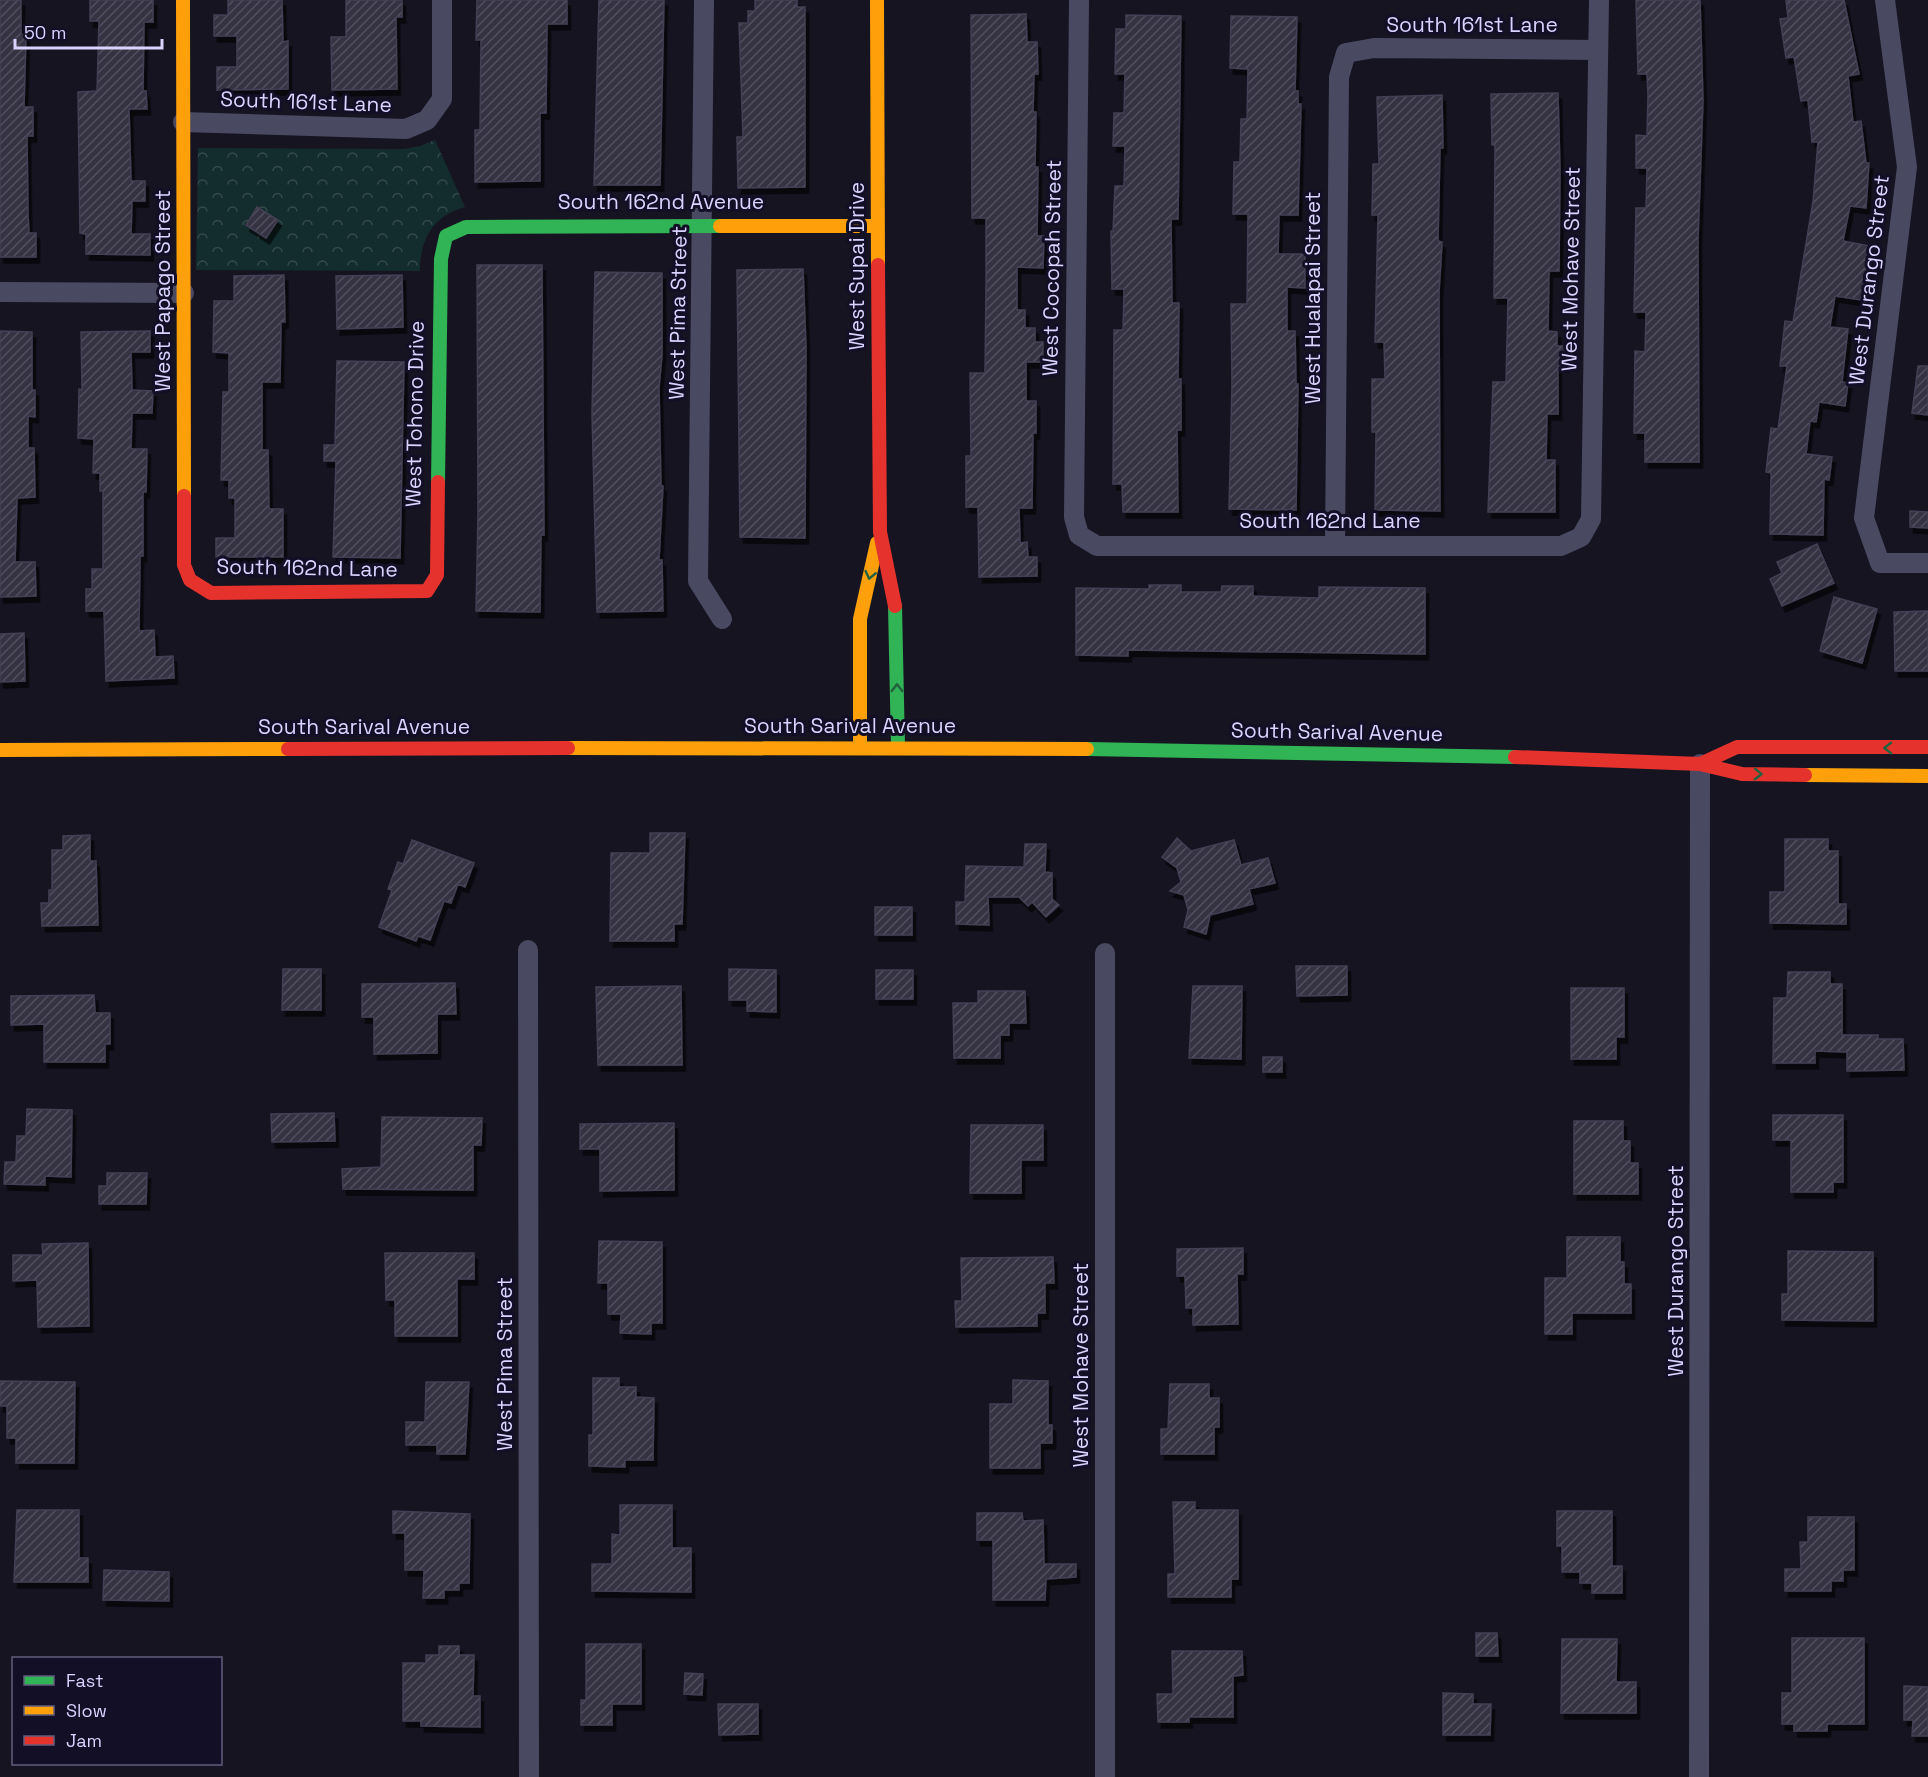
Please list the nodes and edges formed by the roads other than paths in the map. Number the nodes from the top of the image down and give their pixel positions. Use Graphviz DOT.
graph roads {
  1 [pos="183,0"];
  2 [pos="442,0"];
  3 [pos="704,0"];
  4 [pos="877,0"];
  5 [pos="1079,0"];
  6 [pos="1599,0"];
  7 [pos="1885,0"];
  8 [pos="1598,50"];
  9 [pos="1346,53"];
  10 [pos="183,122"];
  11 [pos="703,225"];
  12 [pos="878,226"];
  13 [pos="446,236"];
  14 [pos="0,292"];
  15 [pos="184,293"];
  16 [pos="879,532"];
  17 [pos="1079,535"];
  18 [pos="1581,537"];
  19 [pos="1335,544"];
  20 [pos="1928,563"];
  21 [pos="190,580"];
  22 [pos="427,591"];
  23 [pos="722,620"];
  24 [pos="860,746"];
  25 [pos="897,747"];
  26 [pos="1928,747"];
  27 [pos="0,750"];
  28 [pos="1700,764"];
  29 [pos="1928,776"];
  30 [pos="528,950"];
  31 [pos="1105,953"];
  32 [pos="529,1777"];
  33 [pos="1105,1777"];
  34 [pos="1699,1777"];
  1 -- 10 [label="street, West Papago Street"];
  2 -- 10 [label="street, South 161st Lane"];
  3 -- 11 [label="street, West Pima Street"];
  4 -- 12 [label="street, West Supai Drive"];
  5 -- 17 [label="street, West Cocopah Street"];
  6 -- 8 [label="street, West Mohave Street"];
  7 -- 20 [label="street, West Durango Street"];
  8 -- 9 [label="street, South 161st Lane"];
  8 -- 18 [label="street, West Mohave Street"];
  9 -- 19 [label="street, West Hualapai Street"];
  10 -- 15 [label="street, West Papago Street"];
  11 -- 12 [label="street, South 162nd Avenue"];
  11 -- 13 [label="street, South 162nd Avenue"];
  11 -- 23 [label="street, West Pima Street"];
  12 -- 16 [label="street, West Supai Drive"];
  13 -- 22 [label="street, West Tohono Drive"];
  14 -- 15 [label="street"];
  15 -- 21 [label="street, West Papago Street"];
  16 -- 24 [label="street, West Supai Drive, one-way"];
  25 -- 16 [label="street, West Supai Drive, one-way"];
  17 -- 19 [label="street, South 162nd Lane"];
  18 -- 19 [label="street, South 162nd Lane"];
  21 -- 22 [label="street, South 162nd Lane"];
  24 -- 25 [label="street, South Sarival Avenue"];
  24 -- 27 [label="street, South Sarival Avenue"];
  25 -- 28 [label="street, South Sarival Avenue"];
  26 -- 28 [label="street, South Sarival Avenue, one-way"];
  28 -- 29 [label="street, South Sarival Avenue, one-way"];
  28 -- 34 [label="street, West Durango Street"];
  30 -- 32 [label="street, West Pima Street"];
  31 -- 33 [label="street, West Mohave Street"];
}
